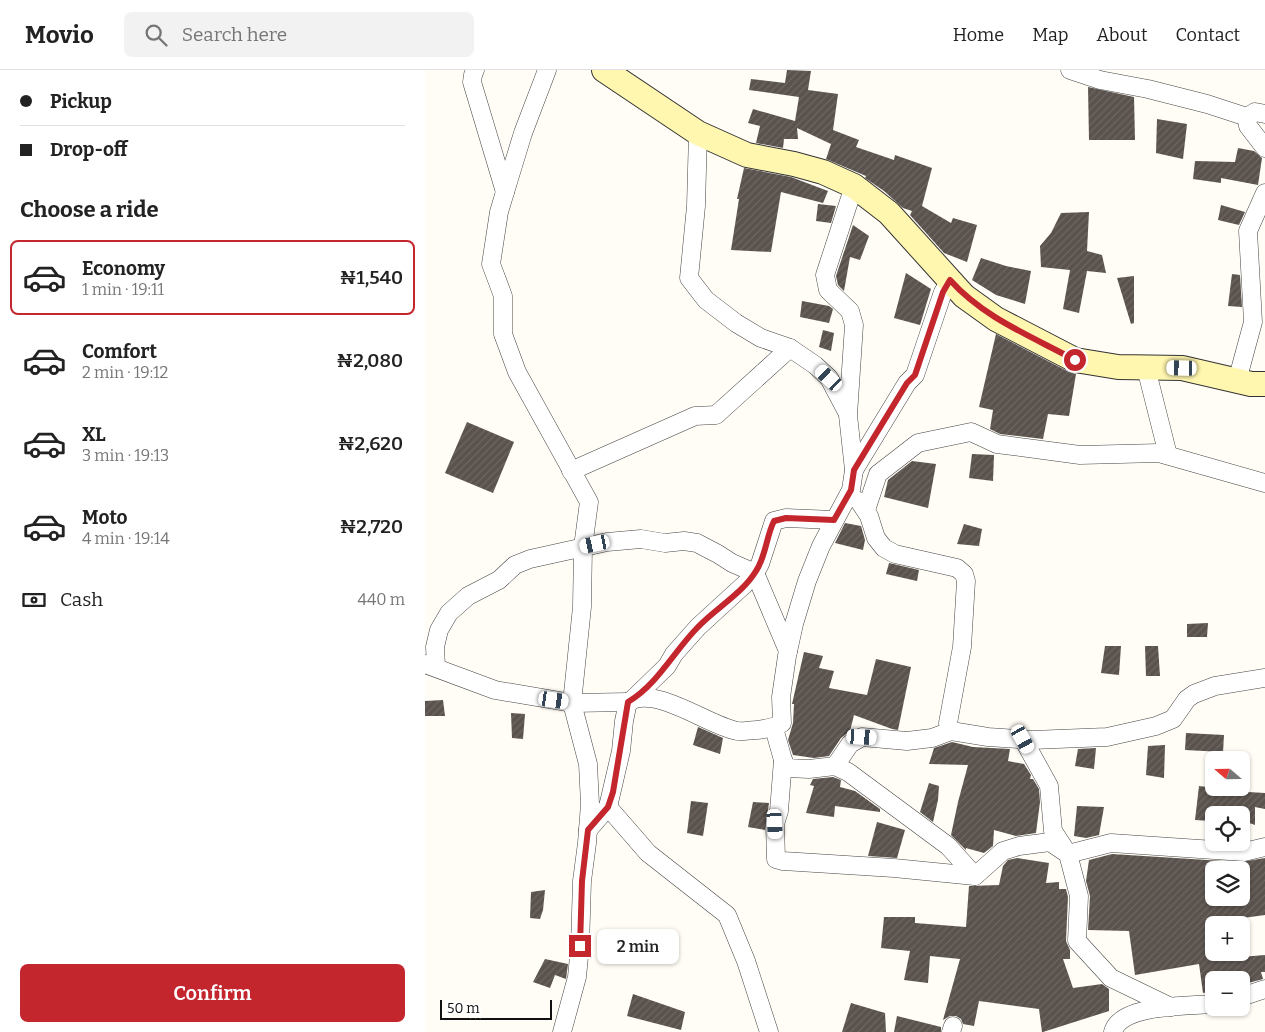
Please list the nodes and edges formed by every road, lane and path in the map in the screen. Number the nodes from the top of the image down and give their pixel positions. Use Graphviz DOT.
graph roads {
  1 [pos="475,70"];
  2 [pos="547,70"];
  3 [pos="604,70"];
  4 [pos="1070,70"];
  5 [pos="1265,114"];
  6 [pos="1247,117"];
  7 [pos="698,133"];
  8 [pos="1265,148"];
  9 [pos="854,186"];
  10 [pos="505,192"];
  11 [pos="1265,193"];
  12 [pos="950,280"];
  13 [pos="790,348"];
  14 [pos="1146,368"];
  15 [pos="1237,381"];
  16 [pos="1265,384"];
  17 [pos="848,415"];
  18 [pos="1168,456"];
  19 [pos="854,470"];
  20 [pos="571,471"];
  21 [pos="1265,483"];
  22 [pos="851,490"];
  23 [pos="866,510"];
  24 [pos="834,520"];
  25 [pos="583,547"];
  26 [pos="755,573"];
  27 [pos="788,651"];
  28 [pos="430,665"];
  29 [pos="1265,678"];
  30 [pos="631,701"];
  31 [pos="573,703"];
  32 [pos="774,728"];
  33 [pos="951,731"];
  34 [pos="1023,739"];
  35 [pos="783,760"];
  36 [pos="835,766"];
  37 [pos="608,807"];
  38 [pos="588,830"];
  39 [pos="1265,847"];
  40 [pos="1068,854"];
  41 [pos="975,876"];
  42 [pos="1265,989"];
  43 [pos="1250,994"];
  44 [pos="1205,1005"];
  45 [pos="1171,1007"];
  46 [pos="771,1031"];
  47 [pos="562,1032"];
  48 [pos="1113,1032"];
  1 -- 10 [label="street"];
  2 -- 10 [label="street"];
  3 -- 7 [label="street"];
  4 -- 6 [label="street"];
  5 -- 6 [label="street"];
  6 -- 8 [label="street"];
  7 -- 9 [label="street"];
  7 -- 13 [label="street"];
  9 -- 12 [label="street"];
  9 -- 17 [label="street"];
  10 -- 20 [label="street"];
  11 -- 15 [label="street"];
  12 -- 14 [label="street"];
  12 -- 19 [label="street"];
  13 -- 17 [label="street"];
  13 -- 20 [label="street"];
  14 -- 15 [label="street"];
  14 -- 18 [label="street"];
  15 -- 16 [label="street"];
  17 -- 19 [label="street"];
  18 -- 21 [label="street"];
  18 -- 23 [label="street"];
  19 -- 22 [label="street"];
  20 -- 25 [label="street"];
  22 -- 23 [label="street"];
  22 -- 24 [label="street"];
  23 -- 33 [label="street"];
  24 -- 26 [label="street"];
  24 -- 27 [label="street"];
  25 -- 26 [label="street"];
  25 -- 28 [label="street"];
  25 -- 31 [label="street"];
  26 -- 27 [label="street"];
  26 -- 30 [label="street"];
  27 -- 32 [label="street"];
  28 -- 31 [label="street"];
  29 -- 34 [label="street"];
  30 -- 31 [label="street"];
  30 -- 32 [label="street"];
  30 -- 37 [label="street"];
  31 -- 38 [label="street"];
  32 -- 35 [label="street"];
  33 -- 34 [label="street"];
  33 -- 36 [label="street"];
  34 -- 40 [label="street"];
  35 -- 36 [label="street"];
  35 -- 41 [label="street"];
  36 -- 41 [label="street"];
  37 -- 38 [label="street"];
  37 -- 46 [label="street"];
  38 -- 47 [label="street"];
  39 -- 40 [label="street"];
  40 -- 41 [label="street"];
  40 -- 45 [label="street"];
  42 -- 43 [label="street"];
  44 -- 45 [label="street"];
  45 -- 48 [label="street"];
}
